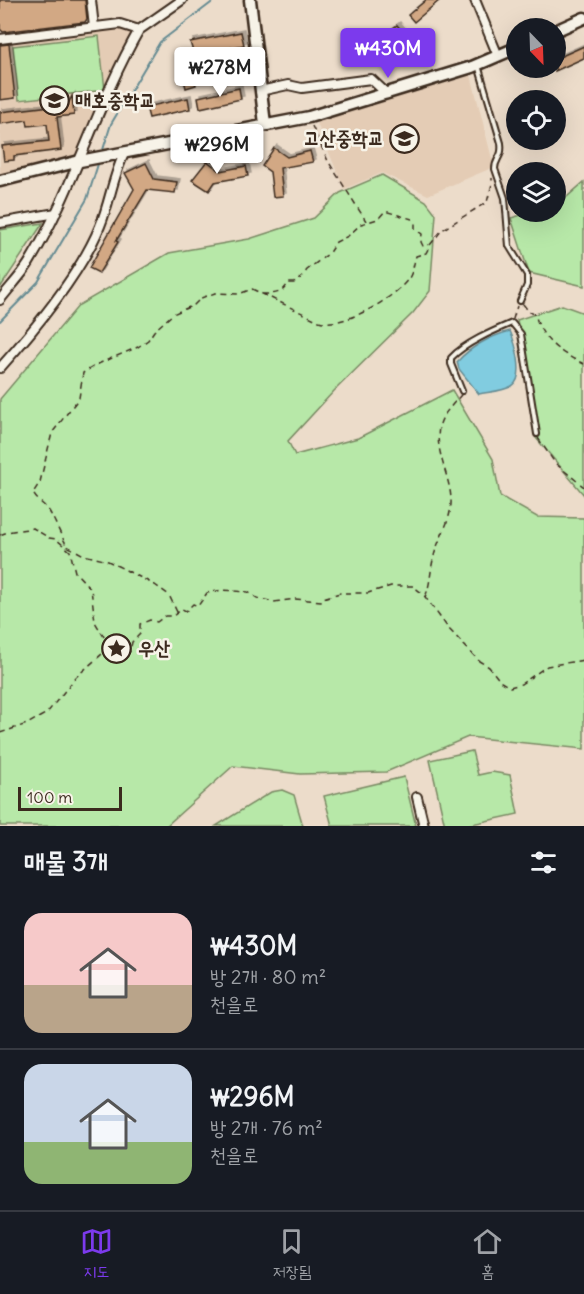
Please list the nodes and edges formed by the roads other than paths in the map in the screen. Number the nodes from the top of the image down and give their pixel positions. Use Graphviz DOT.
graph roads {
  1 [pos="91,0"];
  2 [pos="182,0"];
  3 [pos="250,0"];
  4 [pos="475,0"];
  5 [pos="584,18"];
  6 [pos="566,26"];
  7 [pos="94,27"];
  8 [pos="139,30"];
  9 [pos="0,39"];
  10 [pos="506,52"];
  11 [pos="498,56"];
  12 [pos="478,64"];
  13 [pos="260,91"];
  14 [pos="387,94"];
  15 [pos="265,124"];
  16 [pos="122,153"];
  17 [pos="80,161"];
  18 [pos="0,181"];
  19 [pos="56,213"];
  20 [pos="0,223"];
  21 [pos="0,300"];
  22 [pos="520,301"];
  23 [pos="0,368"];
  24 [pos="462,391"];
  25 [pos="537,435"];
  26 [pos="417,797"];
  27 [pos="424,826"];
  1 -- 7 [label="street"];
  2 -- 8 [label="street"];
  3 -- 13 [label="street"];
  4 -- 11 [label="street"];
  5 -- 6 [label="street"];
  7 -- 8 [label="street"];
  7 -- 9 [label="street"];
  8 -- 17 [label="street"];
  10 -- 11 [label="street"];
  11 -- 12 [label="street"];
  12 -- 14 [label="street"];
  12 -- 22 [label="lane"];
  13 -- 14 [label="street"];
  13 -- 15 [label="street"];
  14 -- 15 [label="street"];
  15 -- 16 [label="street"];
  16 -- 17 [label="street"];
  16 -- 23 [label="street"];
  17 -- 18 [label="street"];
  17 -- 19 [label="street"];
  19 -- 20 [label="street"];
  19 -- 21 [label="street"];
  24 -- 25 [label="lane"];
  26 -- 27 [label="street"];
}
